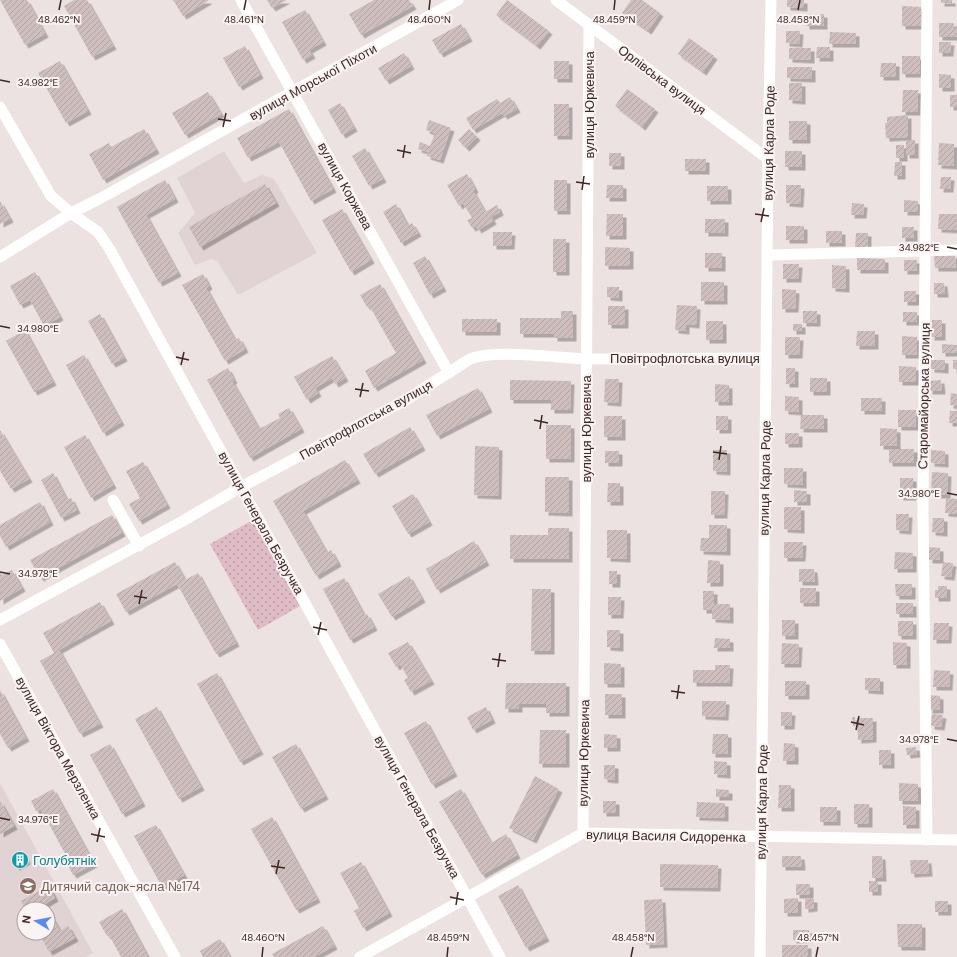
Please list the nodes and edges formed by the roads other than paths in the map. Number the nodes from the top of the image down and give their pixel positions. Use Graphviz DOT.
graph roads {
  1 [pos="241,0"];
  2 [pos="458,0"];
  3 [pos="556,0"];
  4 [pos="771,0"];
  5 [pos="927,0"];
  6 [pos="589,24"];
  7 [pos="293,93"];
  8 [pos="0,106"];
  9 [pos="768,160"];
  10 [pos="71,213"];
  11 [pos="925,250"];
  12 [pos="957,250"];
  13 [pos="768,255"];
  14 [pos="0,257"];
  15 [pos="766,358"];
  16 [pos="586,359"];
  17 [pos="449,373"];
  18 [pos="241,487"];
  19 [pos="113,500"];
  20 [pos="139,546"];
  21 [pos="0,620"];
  22 [pos="0,644"];
  23 [pos="583,833"];
  24 [pos="761,837"];
  25 [pos="927,840"];
  26 [pos="957,840"];
  27 [pos="466,896"];
  28 [pos="175,957"];
  29 [pos="360,957"];
  30 [pos="500,957"];
  31 [pos="760,957"];
  1 -- 7 [label="street, вулиця Коржева"];
  2 -- 7 [label="street, вулиця Морської Піхоти"];
  3 -- 6 [label="street, Орлівська вулиця"];
  4 -- 9 [label="street, вулиця Карла Роде"];
  5 -- 11 [label="street, Старомайорська вулиця"];
  6 -- 9 [label="street, Орлівська вулиця"];
  6 -- 16 [label="street, вулиця Юркевича"];
  7 -- 10 [label="street, вулиця Морської Піхоти"];
  7 -- 17 [label="street, вулиця Коржева"];
  8 -- 10 [label="street, вулиця Генерала Безручка"];
  9 -- 13 [label="street, вулиця Карла Роде"];
  10 -- 14 [label="street, вулиця Морської Піхоти"];
  10 -- 18 [label="street, вулиця Генерала Безручка"];
  11 -- 12 [label="street"];
  11 -- 13 [label="street"];
  11 -- 25 [label="street, Старомайорська вулиця"];
  13 -- 15 [label="street, вулиця Карла Роде"];
  15 -- 16 [label="street, Повітрофлотська вулиця"];
  15 -- 24 [label="street, вулиця Карла Роде"];
  16 -- 17 [label="street, Повітрофлотська вулиця"];
  16 -- 23 [label="street, вулиця Юркевича"];
  17 -- 18 [label="street, Повітрофлотська вулиця"];
  18 -- 20 [label="street, Повітрофлотська вулиця"];
  18 -- 27 [label="street, вулиця Генерала Безручка"];
  19 -- 20 [label="street"];
  20 -- 21 [label="street, Повітрофлотська вулиця"];
  22 -- 28 [label="street, вулиця Віктора Мерзленка"];
  23 -- 24 [label="street, вулиця Василя Сидоренка"];
  23 -- 27 [label="street, вулиця Василя Сидоренка"];
  24 -- 25 [label="street, вулиця Василя Сидоренка"];
  24 -- 31 [label="street, вулиця Карла Роде"];
  25 -- 26 [label="street, вулиця Василя Сидоренка"];
  27 -- 29 [label="street, вулиця Василя Сидоренка"];
  27 -- 30 [label="street, вулиця Генерала Безручка"];
}
